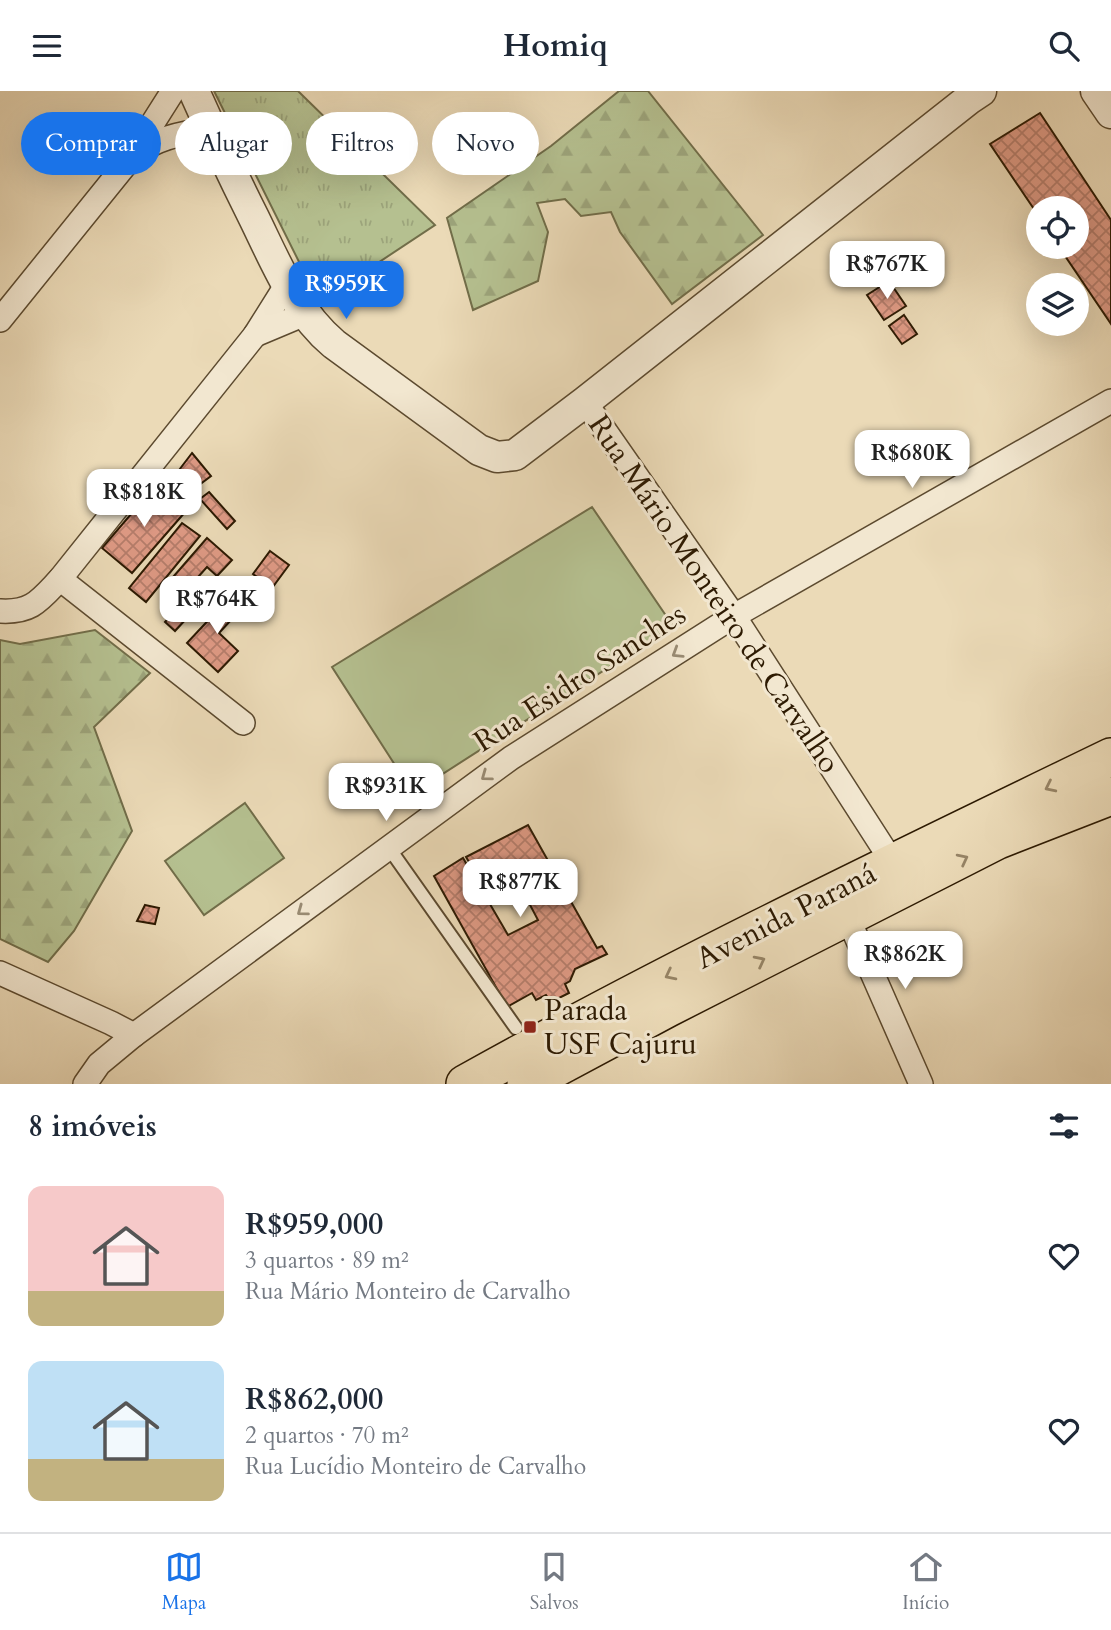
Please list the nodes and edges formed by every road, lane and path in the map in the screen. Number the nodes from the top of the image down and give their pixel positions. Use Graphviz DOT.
graph roads {
  1 [pos="173,91"];
  2 [pos="194,91"];
  3 [pos="981,91"];
  4 [pos="1096,91"];
  5 [pos="160,112"];
  6 [pos="203,112"];
  7 [pos="1111,113"];
  8 [pos="117,175"];
  9 [pos="233,175"];
  10 [pos="287,284"];
  11 [pos="305,314"];
  12 [pos="0,320"];
  13 [pos="256,335"];
  14 [pos="1111,401"];
  15 [pos="585,402"];
  16 [pos="60,579"];
  17 [pos="0,611"];
  18 [pos="734,616"];
  19 [pos="243,723"];
  20 [pos="1111,757"];
  21 [pos="1111,796"];
  22 [pos="389,848"];
  23 [pos="893,863"];
  24 [pos="848,918"];
  25 [pos="0,973"];
  26 [pos="516,1028"];
  27 [pos="134,1035"];
  28 [pos="85,1084"];
  29 [pos="465,1084"];
  30 [pos="526,1084"];
  31 [pos="921,1084"];
  1 -- 5 [label="street"];
  2 -- 6 [label="street, Rua Mário Monteiro de Carvalho"];
  3 -- 15 [label="street"];
  4 -- 7 [label="street"];
  8 -- 12 [label="street"];
  9 -- 10 [label="street, Rua Mário Monteiro de Carvalho"];
  10 -- 11 [label="street, Rua Mário Monteiro de Carvalho"];
  10 -- 13 [label="street"];
  11 -- 13 [label="street"];
  11 -- 15 [label="street, Rua Mário Monteiro de Carvalho"];
  13 -- 16 [label="street"];
  14 -- 18 [label="street, Rua Esidro Sanches"];
  15 -- 18 [label="street, Rua Mário Monteiro de Carvalho"];
  16 -- 17 [label="street"];
  16 -- 19 [label="street"];
  18 -- 22 [label="street, Rua Esidro Sanches, one-way"];
  18 -- 23 [label="street, Rua Mário Monteiro de Carvalho"];
  20 -- 23 [label="main road, Avenida Paraná, one-way"];
  24 -- 21 [label="main road, Avenida Paraná, one-way"];
  22 -- 26 [label="lane"];
  22 -- 27 [label="street, Rua Esidro Sanches, one-way"];
  23 -- 29 [label="main road, Avenida Paraná, one-way"];
  30 -- 24 [label="main road, Avenida Paraná, one-way"];
  24 -- 31 [label="street"];
  25 -- 27 [label="street"];
  27 -- 28 [label="street, Rua Esidro Sanches"];
}
